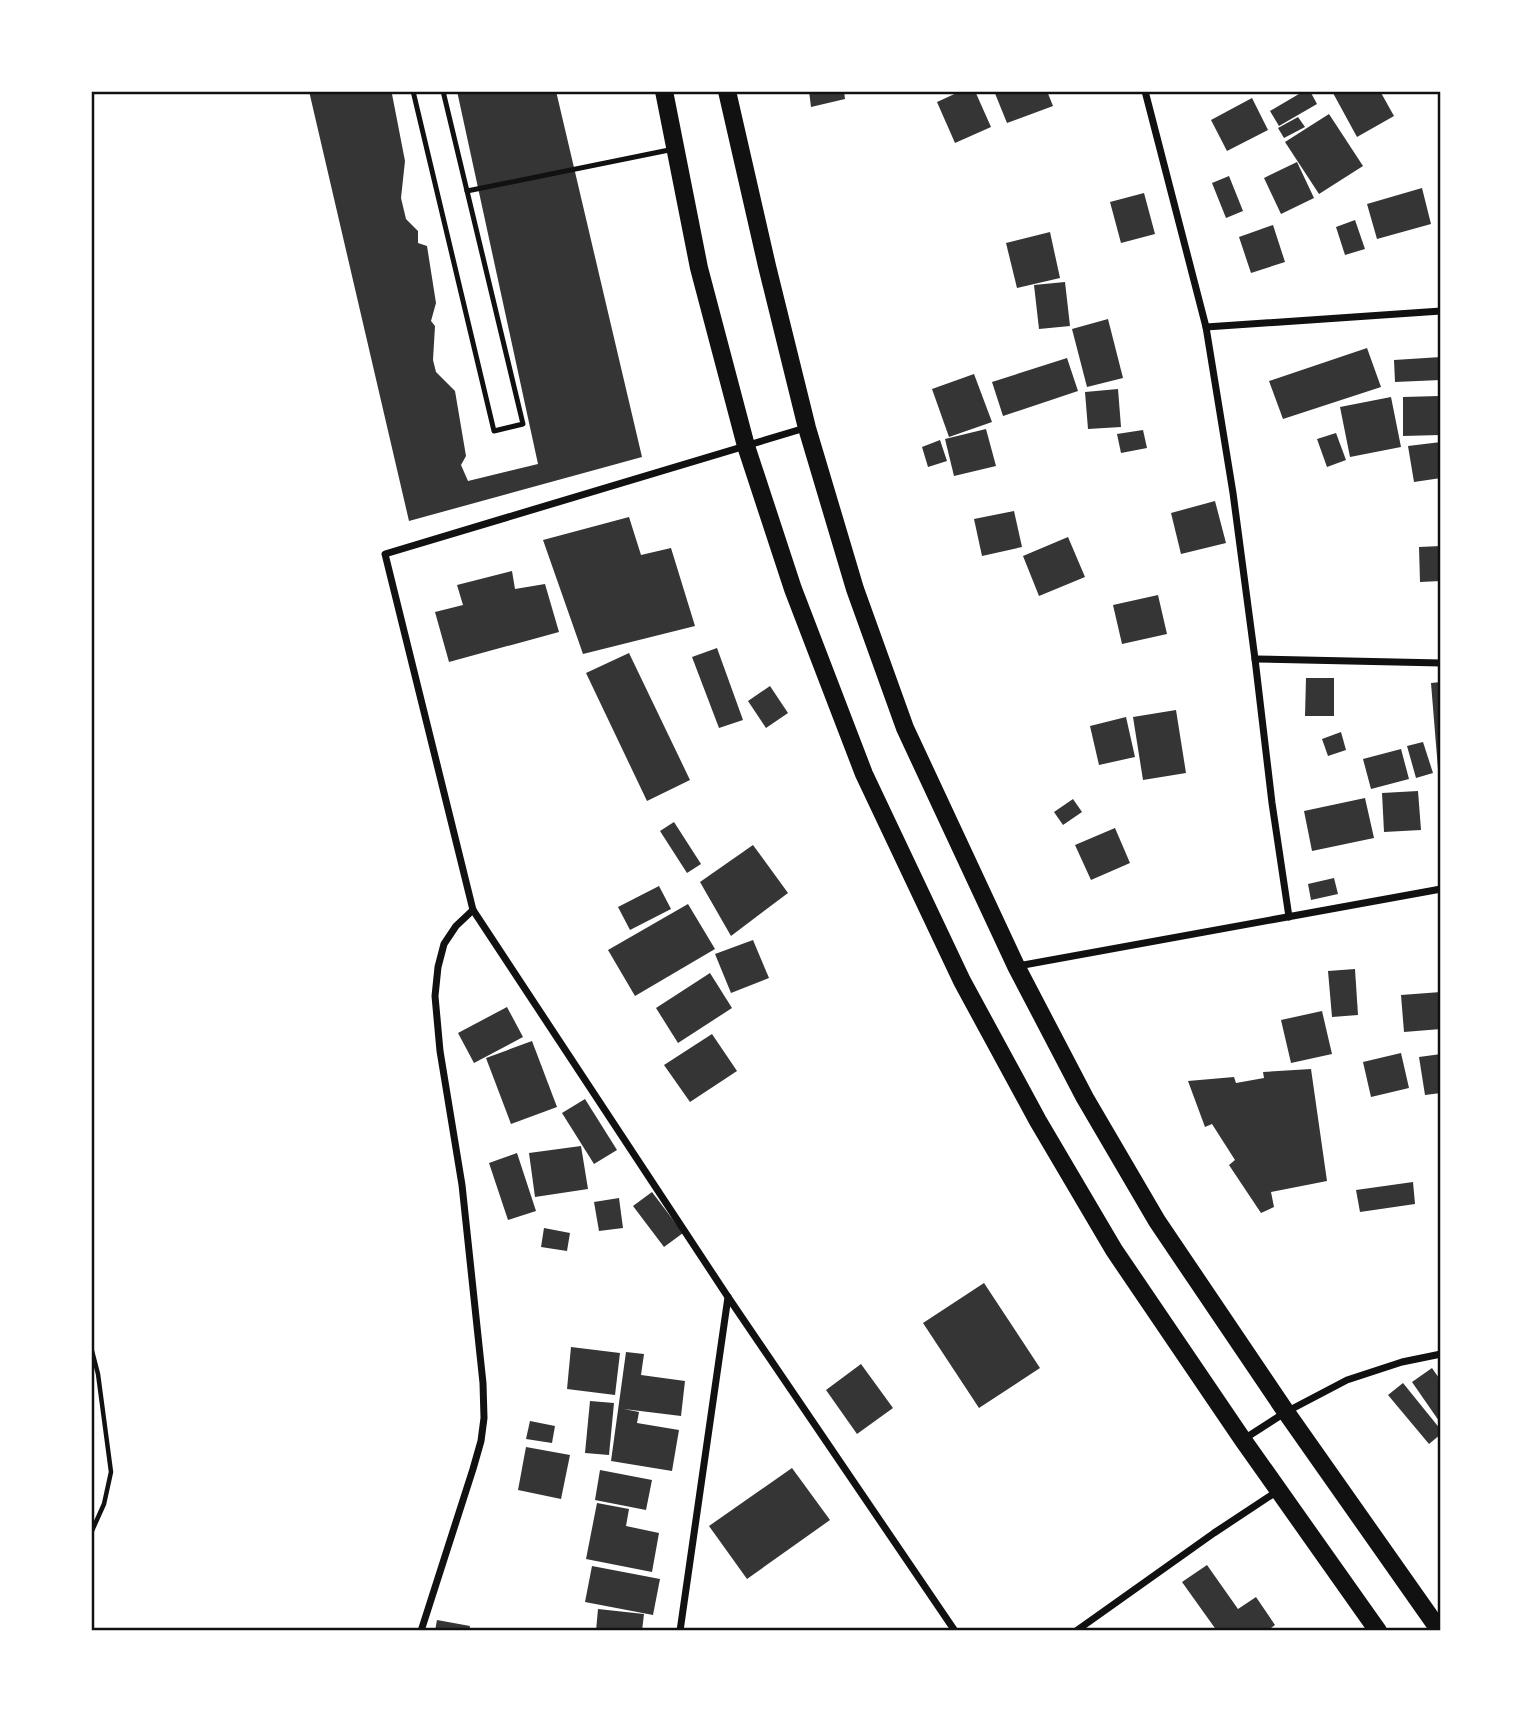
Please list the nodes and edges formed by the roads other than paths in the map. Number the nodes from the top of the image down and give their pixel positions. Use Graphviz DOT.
graph roads {
  1 [pos="413,91"];
  2 [pos="443,91"];
  3 [pos="664,91"];
  4 [pos="727,91"];
  5 [pos="1145,91"];
  6 [pos="675,149"];
  7 [pos="467,191"];
  8 [pos="1441,311"];
  9 [pos="1206,327"];
  10 [pos="807,428"];
  11 [pos="746,446"];
  12 [pos="1255,659"];
  13 [pos="1441,663"];
  14 [pos="1441,889"];
  15 [pos="473,909"];
  16 [pos="1289,917"];
  17 [pos="1016,966"];
  18 [pos="728,1297"];
  19 [pos="1441,1354"];
  20 [pos="1286,1412"];
  21 [pos="1243,1440"];
  22 [pos="1279,1490"];
  23 [pos="421,1631"];
  24 [pos="680,1631"];
  25 [pos="956,1631"];
  26 [pos="1076,1631"];
  27 [pos="1378,1631"];
  28 [pos="1440,1631"];
  1 -- 7 [label="lane"];
  2 -- 7 [label="lane"];
  3 -- 6 [label="main road"];
  4 -- 10 [label="main road"];
  5 -- 9 [label="street"];
  6 -- 7 [label="lane"];
  6 -- 11 [label="main road"];
  8 -- 9 [label="street"];
  9 -- 12 [label="street"];
  10 -- 11 [label="street"];
  10 -- 17 [label="main road"];
  11 -- 15 [label="street"];
  11 -- 21 [label="main road"];
  12 -- 13 [label="street"];
  12 -- 16 [label="street"];
  14 -- 16 [label="street"];
  15 -- 18 [label="street"];
  15 -- 23 [label="street"];
  16 -- 17 [label="street"];
  17 -- 20 [label="main road"];
  18 -- 24 [label="street"];
  18 -- 25 [label="street"];
  19 -- 20 [label="street"];
  20 -- 21 [label="street"];
  20 -- 28 [label="main road"];
  21 -- 22 [label="main road"];
  22 -- 26 [label="street"];
  22 -- 27 [label="main road"];
}
